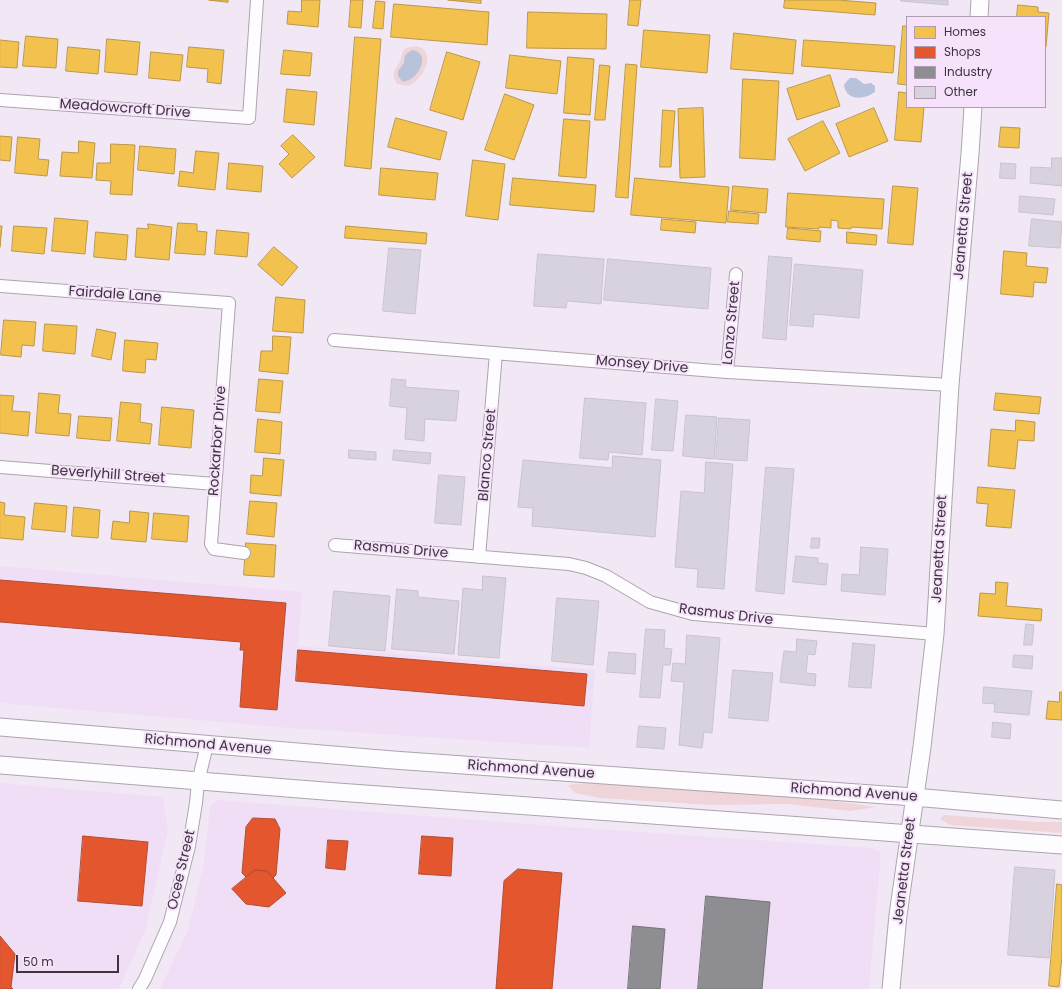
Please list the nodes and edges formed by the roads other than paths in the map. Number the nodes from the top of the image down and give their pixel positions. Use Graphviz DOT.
graph roads {
  1 [pos="258,0"];
  2 [pos="980,0"];
  3 [pos="979,16"];
  4 [pos="0,100"];
  5 [pos="973,108"];
  6 [pos="736,274"];
  7 [pos="0,286"];
  8 [pos="229,303"];
  9 [pos="334,340"];
  10 [pos="496,353"];
  11 [pos="727,372"];
  12 [pos="950,386"];
  13 [pos="0,467"];
  14 [pos="215,484"];
  15 [pos="335,545"];
  16 [pos="244,553"];
  17 [pos="479,557"];
  18 [pos="935,634"];
  19 [pos="0,727"];
  20 [pos="207,745"];
  21 [pos="0,765"];
  22 [pos="198,782"];
  23 [pos="914,797"];
  24 [pos="1062,810"];
  25 [pos="909,834"];
  26 [pos="1062,845"];
  27 [pos="139,989"];
  28 [pos="891,989"];
  1 -- 4 [label="street, Meadowcroft Drive"];
  2 -- 3 [label="main road"];
  5 -- 12 [label="main road, Jeanetta Street"];
  6 -- 11 [label="street, Lonzo Street"];
  7 -- 8 [label="street, Fairdale Lane"];
  8 -- 14 [label="street, Rockarbor Drive"];
  9 -- 10 [label="street, Monsey Drive"];
  10 -- 11 [label="street, Monsey Drive"];
  10 -- 17 [label="street, Blanco Street"];
  11 -- 12 [label="street, Monsey Drive"];
  12 -- 18 [label="main road, Jeanetta Street"];
  13 -- 14 [label="street, Beverlyhill Street"];
  14 -- 16 [label="street, Rockarbor Drive"];
  15 -- 17 [label="street, Rasmus Drive"];
  17 -- 18 [label="street, Rasmus Drive"];
  18 -- 23 [label="main road, Jeanetta Street"];
  19 -- 20 [label="main road, Richmond Avenue"];
  20 -- 22 [label="street, Ocee Street"];
  20 -- 23 [label="main road, Richmond Avenue"];
  21 -- 22 [label="main road"];
  22 -- 25 [label="main road"];
  22 -- 27 [label="street, Ocee Street"];
  23 -- 24 [label="main road, Richmond Avenue"];
  23 -- 25 [label="main road, Jeanetta Street"];
  25 -- 26 [label="main road"];
  25 -- 28 [label="main road, Jeanetta Street"];
}
